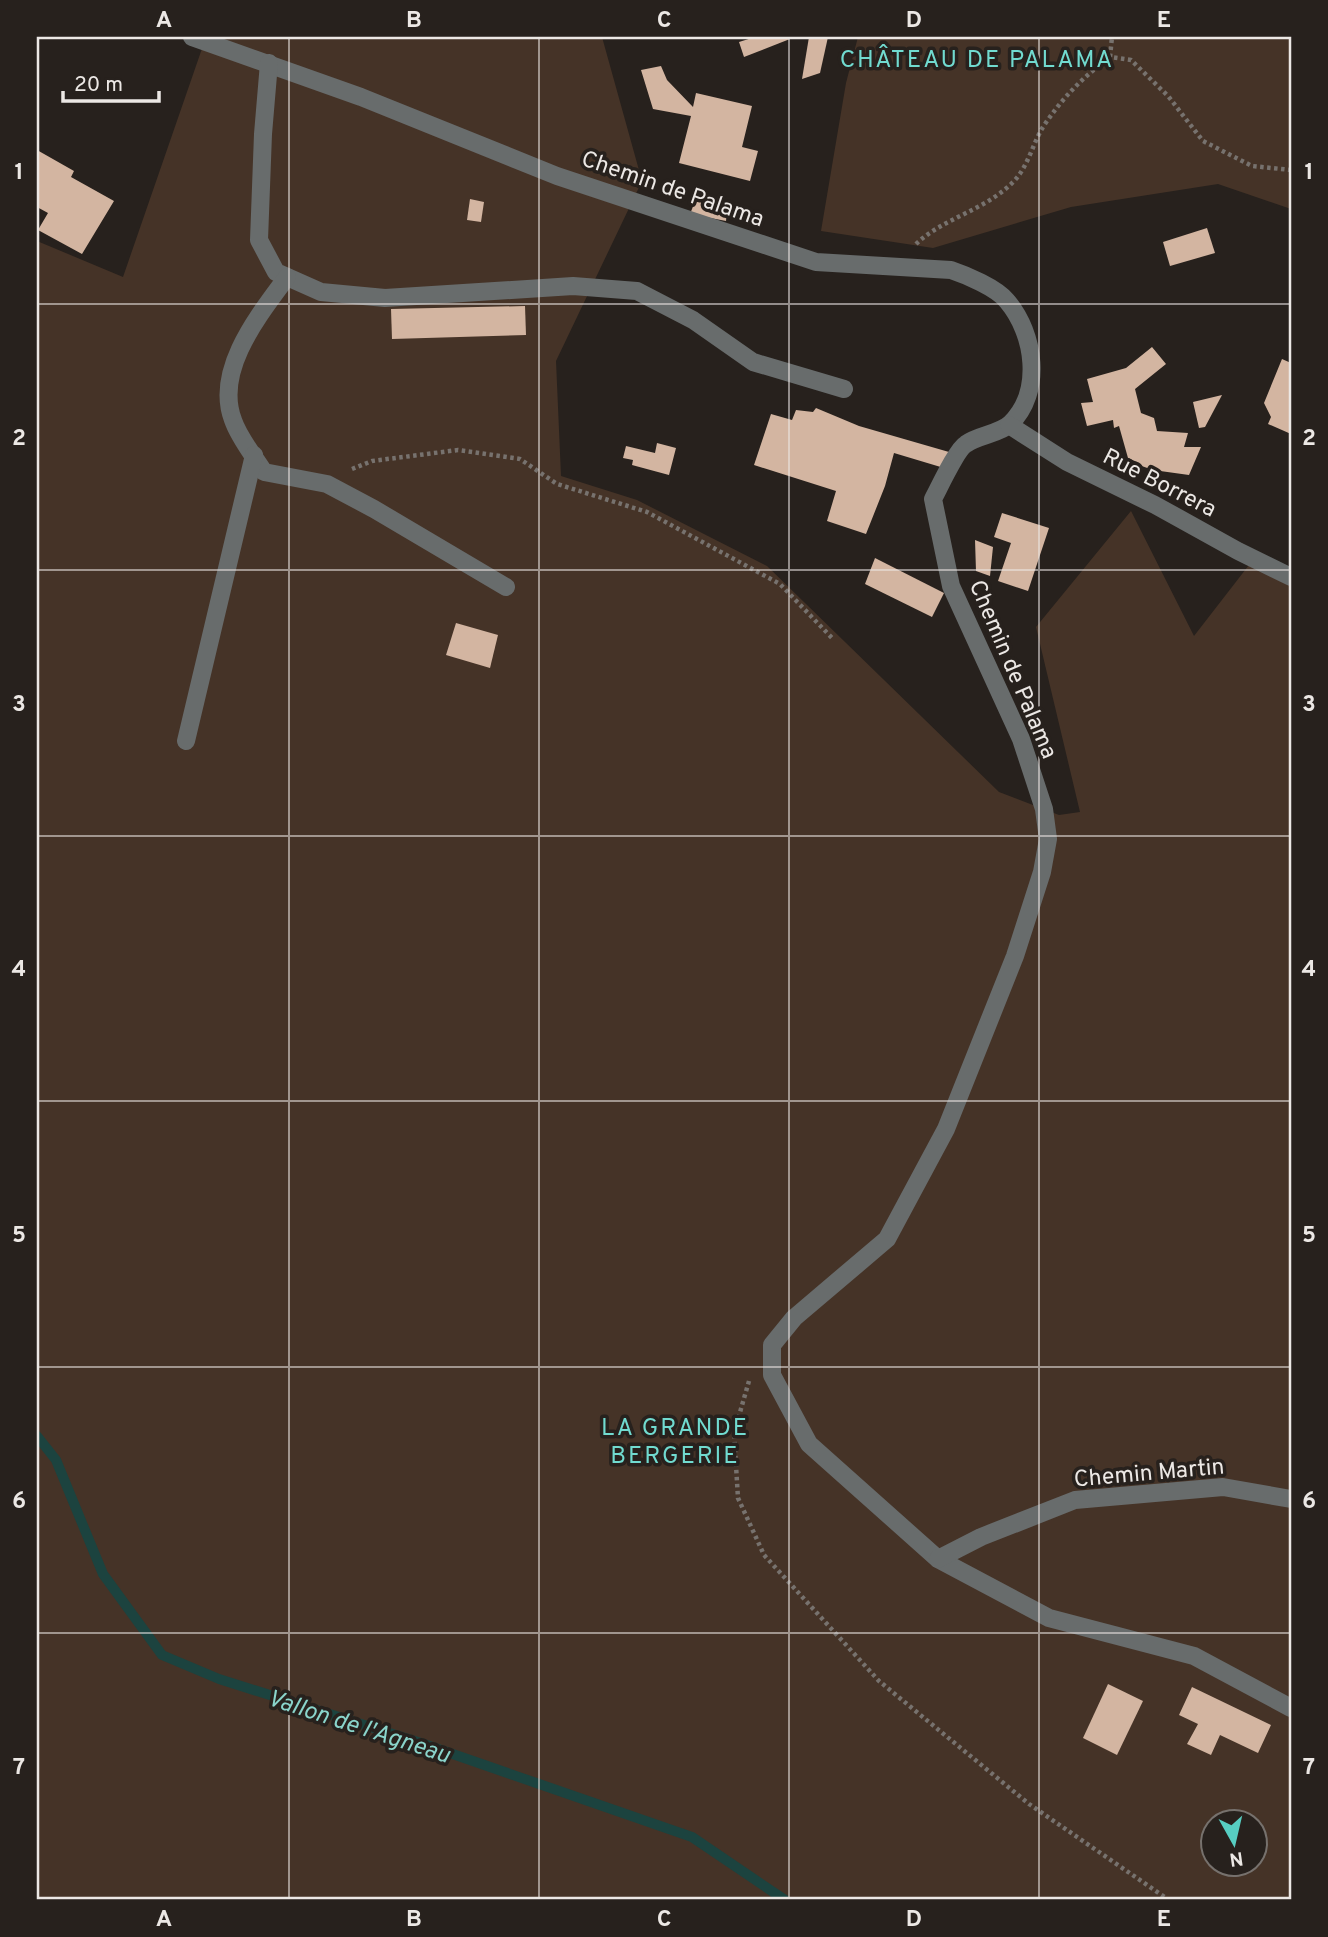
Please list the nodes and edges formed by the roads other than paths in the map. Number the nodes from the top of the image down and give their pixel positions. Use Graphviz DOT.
graph roads {
  1 [pos="192,37"];
  2 [pos="270,63"];
  3 [pos="287,277"];
  4 [pos="844,389"];
  5 [pos="1009,425"];
  6 [pos="254,455"];
  7 [pos="1291,577"];
  8 [pos="506,587"];
  9 [pos="186,741"];
  10 [pos="1291,1499"];
  11 [pos="938,1559"];
  12 [pos="1291,1708"];
  1 -- 2 [label="street, Chemin de Palama"];
  2 -- 3 [label="street"];
  2 -- 5 [label="street, Chemin de Palama"];
  3 -- 4 [label="street"];
  3 -- 6 [label="street"];
  5 -- 7 [label="street, Rue Borrera"];
  5 -- 11 [label="street, Chemin de Palama"];
  6 -- 8 [label="street"];
  6 -- 9 [label="street"];
  10 -- 11 [label="street, Chemin Martin"];
  11 -- 12 [label="street"];
}
